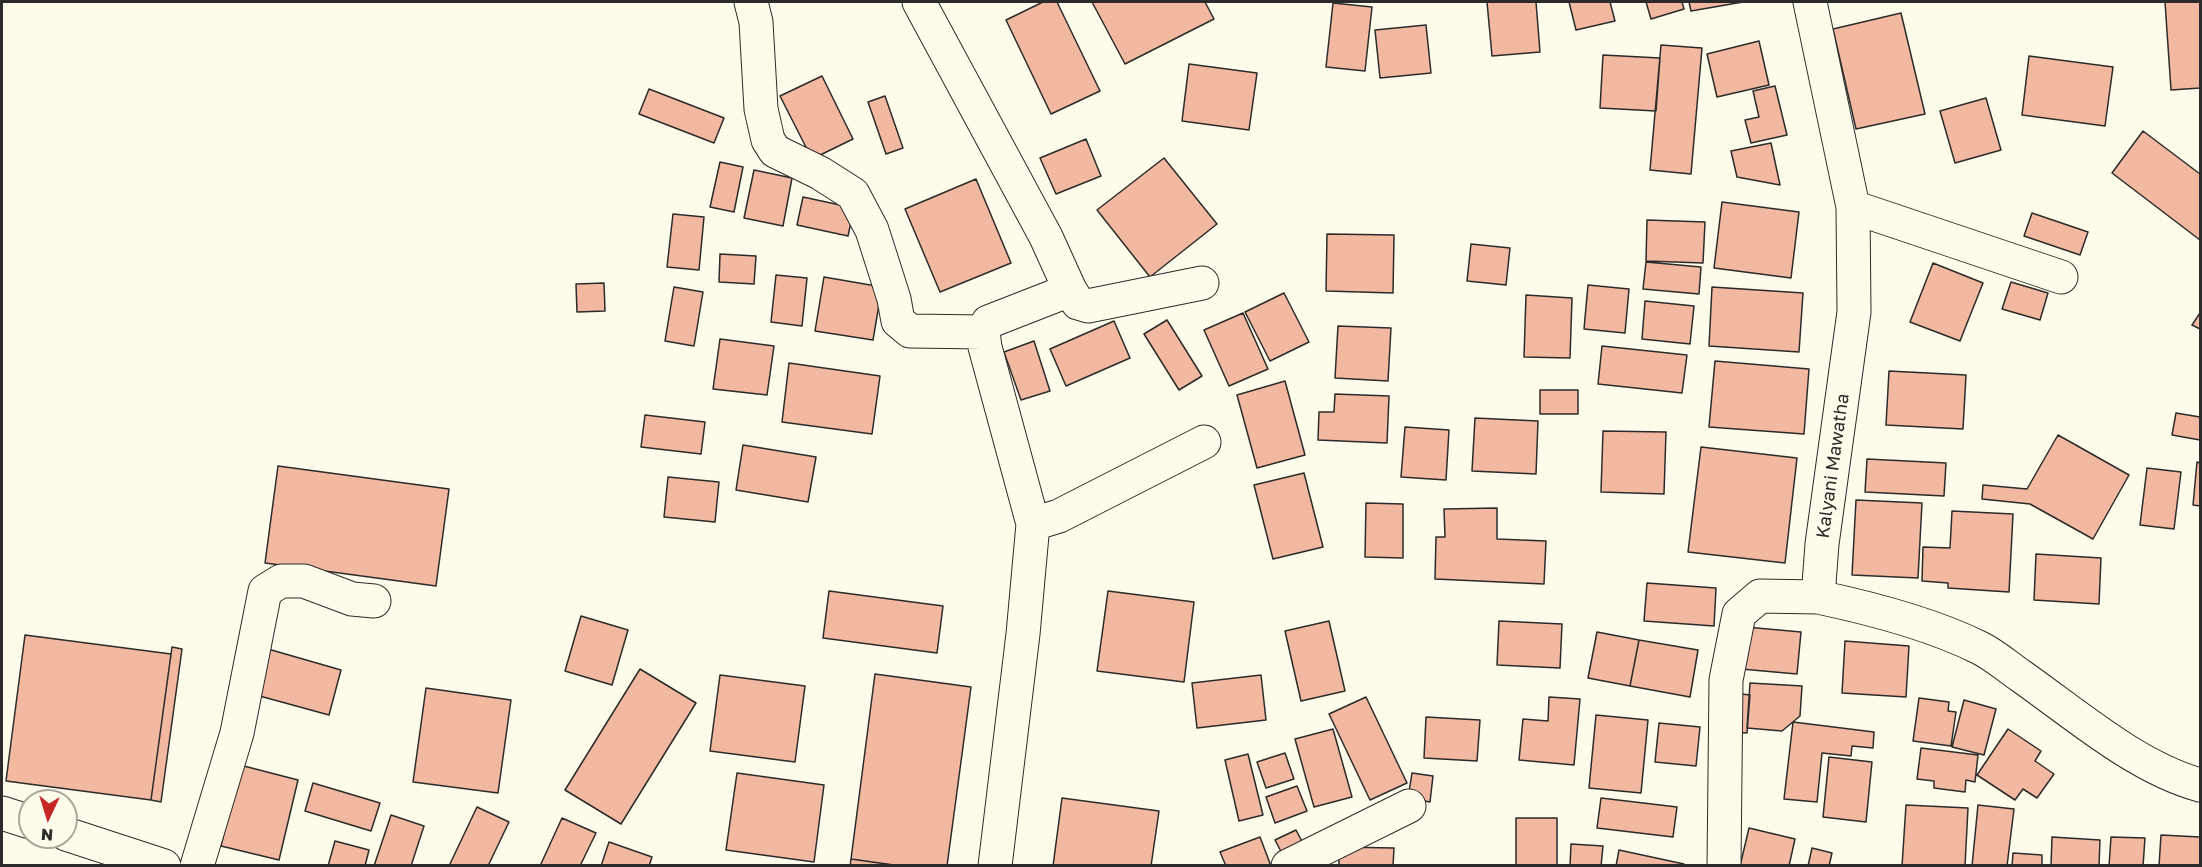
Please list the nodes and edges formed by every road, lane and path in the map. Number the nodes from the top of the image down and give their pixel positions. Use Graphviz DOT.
graph roads {
  1 [pos="751,2"];
  2 [pos="919,2"];
  3 [pos="1810,2"];
  4 [pos="1853,207"];
  5 [pos="2061,277"];
  6 [pos="1202,283"];
  7 [pos="1070,290"];
  8 [pos="983,332"];
  9 [pos="1204,442"];
  10 [pos="1032,524"];
  11 [pos="1818,597"];
  12 [pos="374,601"];
  13 [pos="2200,785"];
  14 [pos="1409,806"];
  15 [pos="2,813"];
  16 [pos="18,818"];
  17 [pos="78,838"];
  18 [pos="164,866"];
  19 [pos="197,866"];
  20 [pos="995,866"];
  21 [pos="1288,866"];
  22 [pos="1724,866"];
  1 -- 8 [label="street"];
  2 -- 7 [label="street"];
  3 -- 4 [label="street, Kalyani Mawatha"];
  4 -- 5 [label="street"];
  4 -- 11 [label="street, Kalyani Mawatha"];
  6 -- 7 [label="street"];
  7 -- 8 [label="street"];
  8 -- 10 [label="street"];
  9 -- 10 [label="street"];
  10 -- 20 [label="street"];
  11 -- 13 [label="street"];
  11 -- 22 [label="street"];
  12 -- 19 [label="street"];
  14 -- 21 [label="street"];
  15 -- 16 [label="street"];
  17 -- 18 [label="street"];
}
